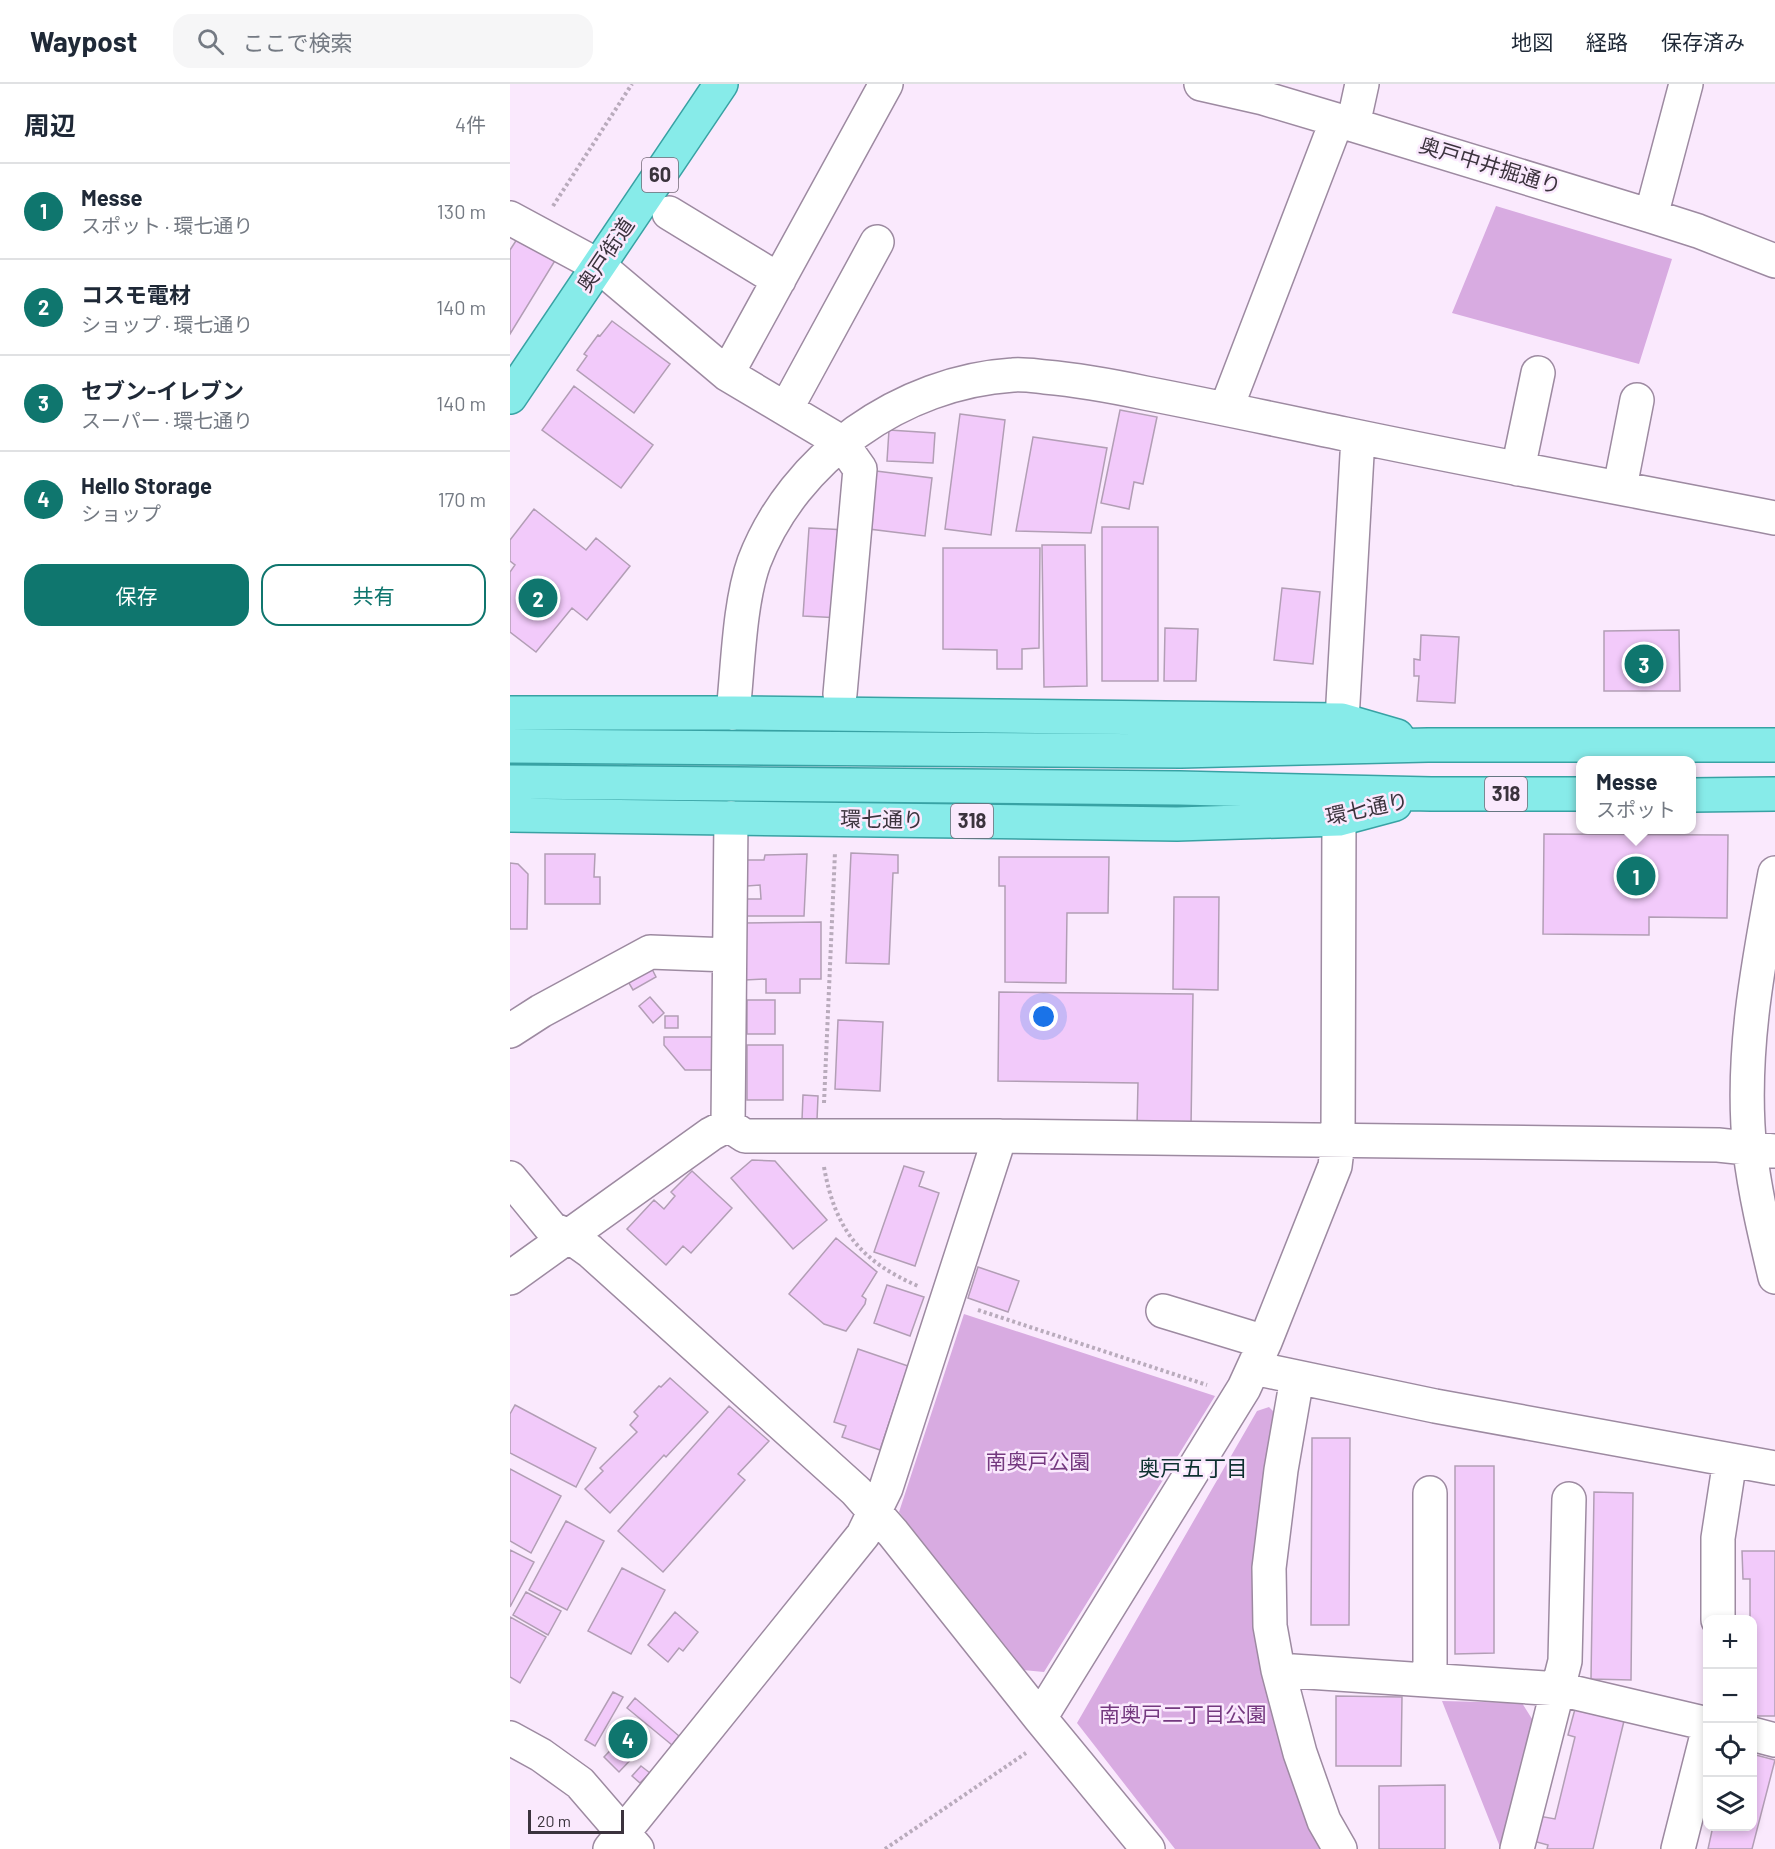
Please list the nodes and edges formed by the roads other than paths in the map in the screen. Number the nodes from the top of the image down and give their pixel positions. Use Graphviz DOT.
graph roads {
  1 [pos="721,84"];
  2 [pos="886,84"];
  3 [pos="1201,84"];
  4 [pos="1362,84"];
  5 [pos="1686,84"];
  6 [pos="1345,122"];
  7 [pos="669,213"];
  8 [pos="1651,216"];
  9 [pos="523,225"];
  10 [pos="877,242"];
  11 [pos="1775,261"];
  12 [pos="599,266"];
  13 [pos="779,280"];
  14 [pos="727,374"];
  15 [pos="1538,374"];
  16 [pos="510,397"];
  17 [pos="1637,400"];
  18 [pos="786,409"];
  19 [pos="1226,409"];
  20 [pos="1358,437"];
  21 [pos="841,442"];
  22 [pos="1518,469"];
  23 [pos="1620,487"];
  24 [pos="1775,518"];
  25 [pos="840,694"];
  26 [pos="510,713"];
  27 [pos="733,713"];
  28 [pos="1342,720"];
  29 [pos="1428,745"];
  30 [pos="510,746"];
  31 [pos="1775,746"];
  32 [pos="510,782"];
  33 [pos="1431,794"];
  34 [pos="1775,794"];
  35 [pos="1576,795"];
  36 [pos="1696,795"];
  37 [pos="510,815"];
  38 [pos="731,818"];
  39 [pos="1339,819"];
  40 [pos="1775,873"];
  41 [pos="729,955"];
  42 [pos="510,1030"];
  43 [pos="728,1125"];
  44 [pos="1000,1136"];
  45 [pos="1338,1142"];
  46 [pos="1762,1150"];
  47 [pos="510,1178"];
  48 [pos="569,1236"];
  49 [pos="1775,1277"];
  50 [pos="510,1278"];
  51 [pos="1163,1311"];
  52 [pos="1253,1368"];
  53 [pos="1297,1378"];
  54 [pos="1730,1460"];
  55 [pos="1775,1468"];
  56 [pos="1430,1493"];
  57 [pos="1569,1499"];
  58 [pos="876,1512"];
  59 [pos="1718,1615"];
  60 [pos="1278,1670"];
  61 [pos="1430,1680"];
  62 [pos="1559,1689"];
  63 [pos="1703,1723"];
  64 [pos="1047,1726"];
  65 [pos="1757,1735"];
  66 [pos="510,1738"];
  67 [pos="1775,1740"];
  68 [pos="1703,1747"];
  69 [pos="624,1843"];
  70 [pos="1148,1849"];
  71 [pos="1340,1849"];
  72 [pos="1517,1849"];
  73 [pos="1678,1849"];
  1 -- 12 [label="main road, 奥戸街道 / 60"];
  2 -- 13 [label="street"];
  3 -- 6 [label="street, 奥戸中井掘通り"];
  4 -- 6 [label="street"];
  5 -- 8 [label="street"];
  6 -- 8 [label="street, 奥戸中井掘通り"];
  6 -- 19 [label="street"];
  7 -- 13 [label="street"];
  8 -- 11 [label="street, 奥戸中井掘通り"];
  9 -- 12 [label="street"];
  10 -- 18 [label="street"];
  12 -- 14 [label="street"];
  12 -- 16 [label="main road, 奥戸街道 / 60"];
  13 -- 14 [label="street"];
  14 -- 18 [label="street"];
  15 -- 22 [label="street"];
  17 -- 23 [label="street"];
  18 -- 21 [label="street"];
  19 -- 20 [label="street"];
  19 -- 21 [label="street"];
  20 -- 22 [label="street"];
  20 -- 28 [label="street"];
  21 -- 25 [label="street"];
  21 -- 27 [label="street"];
  22 -- 23 [label="street"];
  23 -- 24 [label="street"];
  26 -- 27 [label="main road"];
  27 -- 28 [label="main road"];
  28 -- 29 [label="main road"];
  29 -- 30 [label="main road"];
  29 -- 31 [label="main road"];
  32 -- 33 [label="main road, 環七通り / 318"];
  33 -- 35 [label="main road, 環七通り / 318"];
  33 -- 39 [label="main road, 環七通り / 318"];
  34 -- 36 [label="main road"];
  37 -- 38 [label="main road, 環七通り / 318"];
  38 -- 39 [label="main road, 環七通り / 318"];
  38 -- 41 [label="street"];
  39 -- 45 [label="street"];
  40 -- 46 [label="street"];
  41 -- 42 [label="street"];
  41 -- 43 [label="street"];
  43 -- 44 [label="street"];
  43 -- 48 [label="street"];
  44 -- 45 [label="street"];
  44 -- 58 [label="street"];
  45 -- 46 [label="street"];
  45 -- 52 [label="street"];
  46 -- 49 [label="street"];
  47 -- 48 [label="street"];
  48 -- 50 [label="street"];
  48 -- 58 [label="street"];
  51 -- 52 [label="street"];
  52 -- 53 [label="street"];
  52 -- 64 [label="street"];
  53 -- 54 [label="street"];
  53 -- 60 [label="street"];
  54 -- 55 [label="street"];
  54 -- 59 [label="street"];
  56 -- 61 [label="street"];
  57 -- 62 [label="street"];
  58 -- 64 [label="street"];
  58 -- 69 [label="street"];
  60 -- 61 [label="street"];
  60 -- 71 [label="street"];
  61 -- 62 [label="street"];
  62 -- 63 [label="street"];
  62 -- 72 [label="street"];
  64 -- 70 [label="street"];
  65 -- 67 [label="street"];
  66 -- 69 [label="street"];
  68 -- 73 [label="street"];
}
